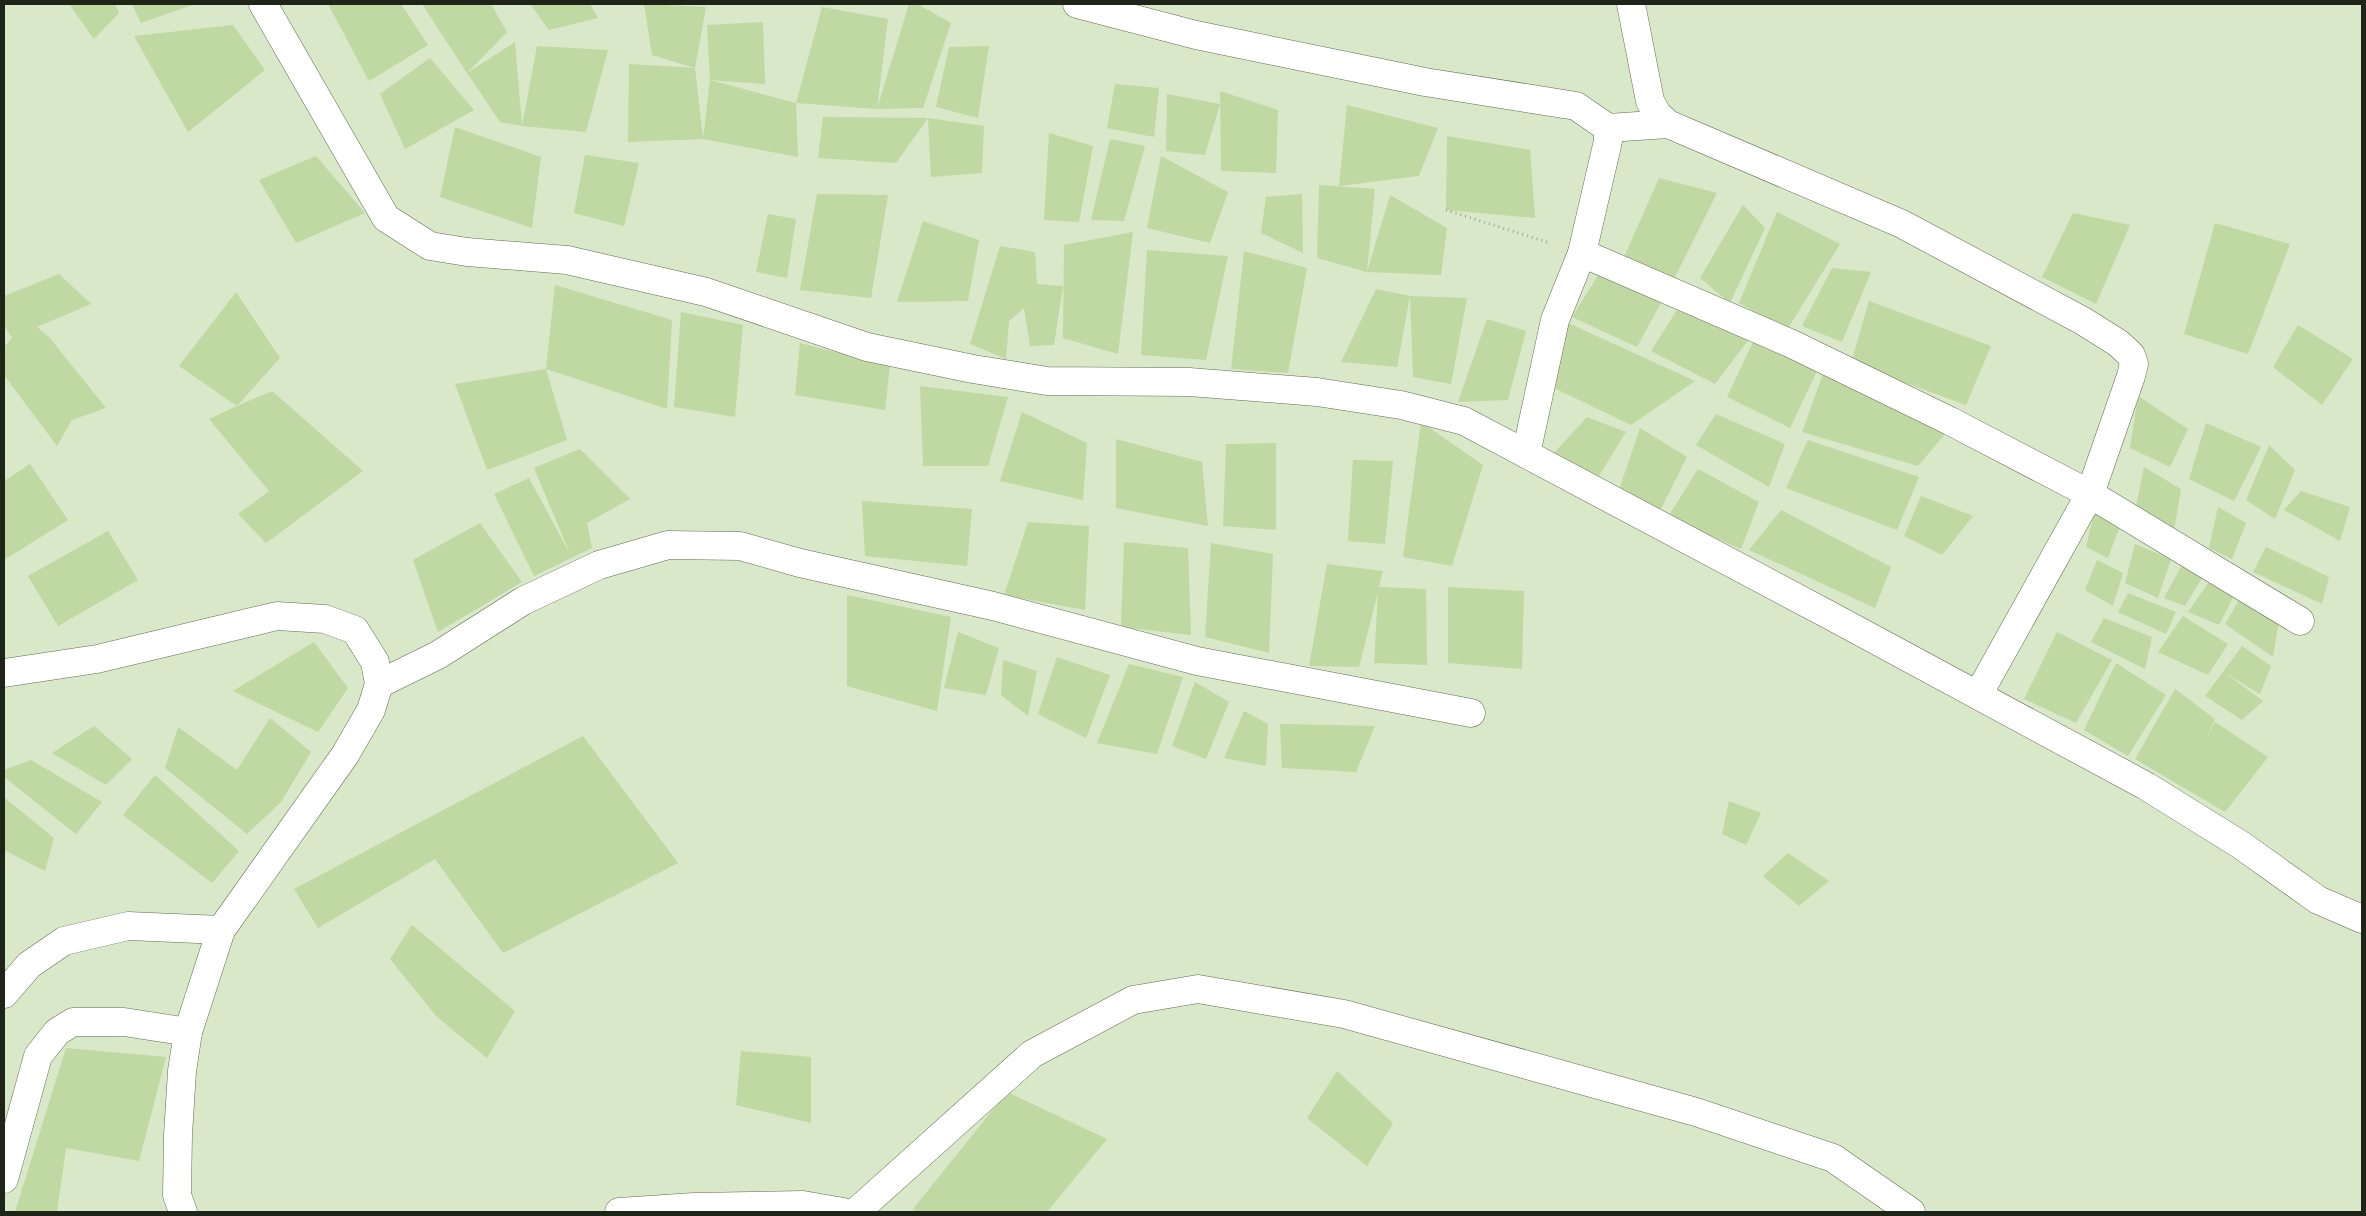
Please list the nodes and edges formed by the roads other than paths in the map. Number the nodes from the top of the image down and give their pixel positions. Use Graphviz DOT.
graph roads {
  1 [pos="263,4"];
  2 [pos="1077,4"];
  3 [pos="1631,4"];
  4 [pos="1668,124"];
  5 [pos="1608,128"];
  6 [pos="1582,253"];
  7 [pos="1526,454"];
  8 [pos="2090,494"];
  9 [pos="2300,621"];
  10 [pos="4,673"];
  11 [pos="379,684"];
  12 [pos="1978,695"];
  13 [pos="1471,713"];
  14 [pos="2362,918"];
  15 [pos="220,930"];
  16 [pos="4,994"];
  17 [pos="188,1032"];
  18 [pos="4,1179"];
  19 [pos="183,1212"];
  20 [pos="619,1212"];
  21 [pos="843,1212"];
  22 [pos="856,1212"];
  23 [pos="1910,1212"];
  1 -- 7 [label="street"];
  2 -- 5 [label="street"];
  3 -- 4 [label="street"];
  4 -- 5 [label="street"];
  4 -- 8 [label="street"];
  5 -- 6 [label="street"];
  6 -- 7 [label="street"];
  6 -- 8 [label="street"];
  7 -- 12 [label="street"];
  8 -- 9 [label="street"];
  8 -- 12 [label="street"];
  10 -- 11 [label="street"];
  11 -- 13 [label="street"];
  11 -- 15 [label="street"];
  12 -- 14 [label="street"];
  15 -- 16 [label="street"];
  15 -- 17 [label="street"];
  17 -- 18 [label="street"];
  17 -- 19 [label="street"];
  20 -- 21 [label="street"];
  22 -- 23 [label="street"];
}
